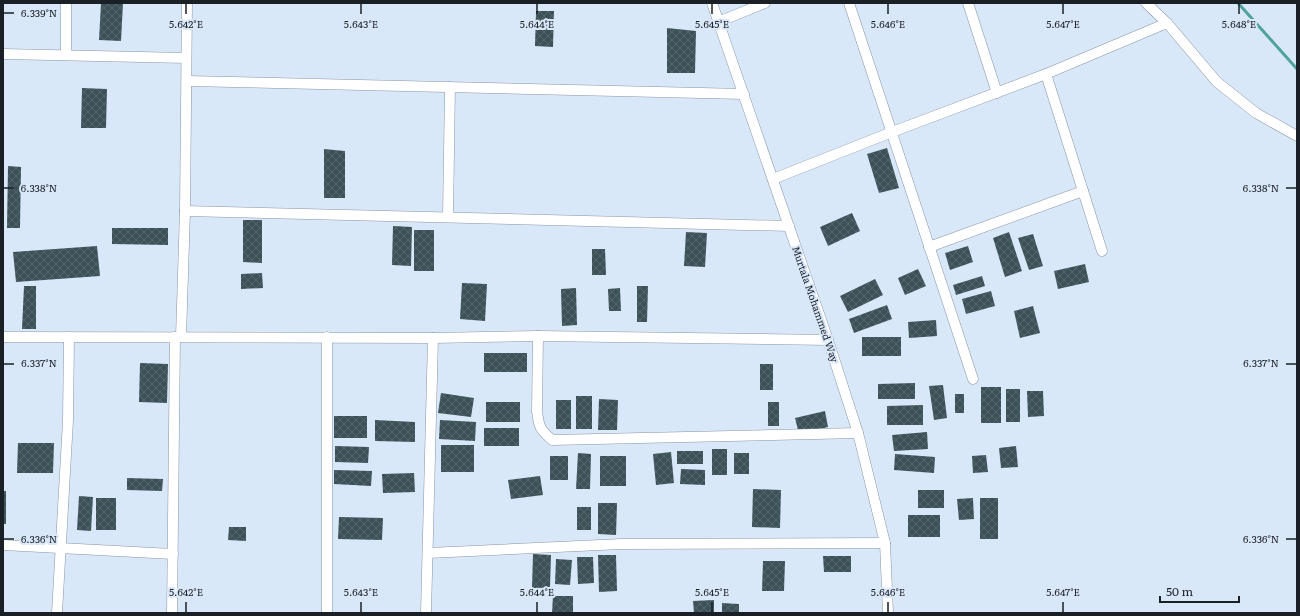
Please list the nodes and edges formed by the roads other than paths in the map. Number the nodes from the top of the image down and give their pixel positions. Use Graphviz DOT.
graph roads {
  1 [pos="66,3"];
  2 [pos="187,3"];
  3 [pos="712,3"];
  4 [pos="765,3"];
  5 [pos="849,3"];
  6 [pos="968,3"];
  7 [pos="1146,3"];
  8 [pos="718,22"];
  9 [pos="1167,23"];
  10 [pos="3,54"];
  11 [pos="66,55"];
  12 [pos="186,58"];
  13 [pos="1046,74"];
  14 [pos="187,81"];
  15 [pos="450,87"];
  16 [pos="996,93"];
  17 [pos="744,94"];
  18 [pos="892,132"];
  19 [pos="1297,136"];
  20 [pos="773,179"];
  21 [pos="1083,191"];
  22 [pos="185,211"];
  23 [pos="448,217"];
  24 [pos="789,226"];
  25 [pos="929,247"];
  26 [pos="1102,251"];
  27 [pos="538,336"];
  28 [pos="3,337"];
  29 [pos="69,337"];
  30 [pos="178,337"];
  31 [pos="327,337"];
  32 [pos="433,338"];
  33 [pos="828,340"];
  34 [pos="972,380"];
  35 [pos="858,434"];
  36 [pos="885,543"];
  37 [pos="3,545"];
  38 [pos="61,547"];
  39 [pos="428,553"];
  40 [pos="173,554"];
  41 [pos="57,613"];
  42 [pos="172,613"];
  43 [pos="327,613"];
  44 [pos="426,613"];
  45 [pos="888,613"];
  1 -- 11 [label="street"];
  2 -- 12 [label="street"];
  3 -- 8 [label="street, Murtala Mohammed Way"];
  4 -- 8 [label="street"];
  5 -- 18 [label="street"];
  6 -- 16 [label="street"];
  7 -- 9 [label="street"];
  8 -- 17 [label="street, Murtala Mohammed Way"];
  9 -- 13 [label="street"];
  9 -- 19 [label="street"];
  10 -- 11 [label="street"];
  11 -- 12 [label="street"];
  12 -- 14 [label="street"];
  13 -- 16 [label="street"];
  13 -- 21 [label="street"];
  14 -- 15 [label="street"];
  14 -- 22 [label="street"];
  15 -- 17 [label="street"];
  15 -- 23 [label="street"];
  16 -- 18 [label="street"];
  17 -- 20 [label="street, Murtala Mohammed Way"];
  18 -- 20 [label="street"];
  18 -- 25 [label="street"];
  20 -- 24 [label="street, Murtala Mohammed Way"];
  21 -- 25 [label="street"];
  21 -- 26 [label="street"];
  22 -- 23 [label="street"];
  22 -- 30 [label="street"];
  23 -- 24 [label="street"];
  24 -- 33 [label="street, Murtala Mohammed Way"];
  25 -- 34 [label="street"];
  27 -- 32 [label="street"];
  27 -- 33 [label="street"];
  27 -- 35 [label="street"];
  28 -- 29 [label="street"];
  29 -- 30 [label="street"];
  29 -- 38 [label="street"];
  30 -- 31 [label="street"];
  30 -- 40 [label="street"];
  31 -- 32 [label="street"];
  31 -- 43 [label="street"];
  32 -- 39 [label="street"];
  33 -- 35 [label="street, Murtala Mohammed Way"];
  35 -- 36 [label="street, Murtala Mohammed Way"];
  36 -- 39 [label="street"];
  36 -- 45 [label="street, Murtala Mohammed Way"];
  37 -- 38 [label="street"];
  38 -- 40 [label="street"];
  38 -- 41 [label="street"];
  39 -- 44 [label="street"];
  40 -- 42 [label="street"];
}
